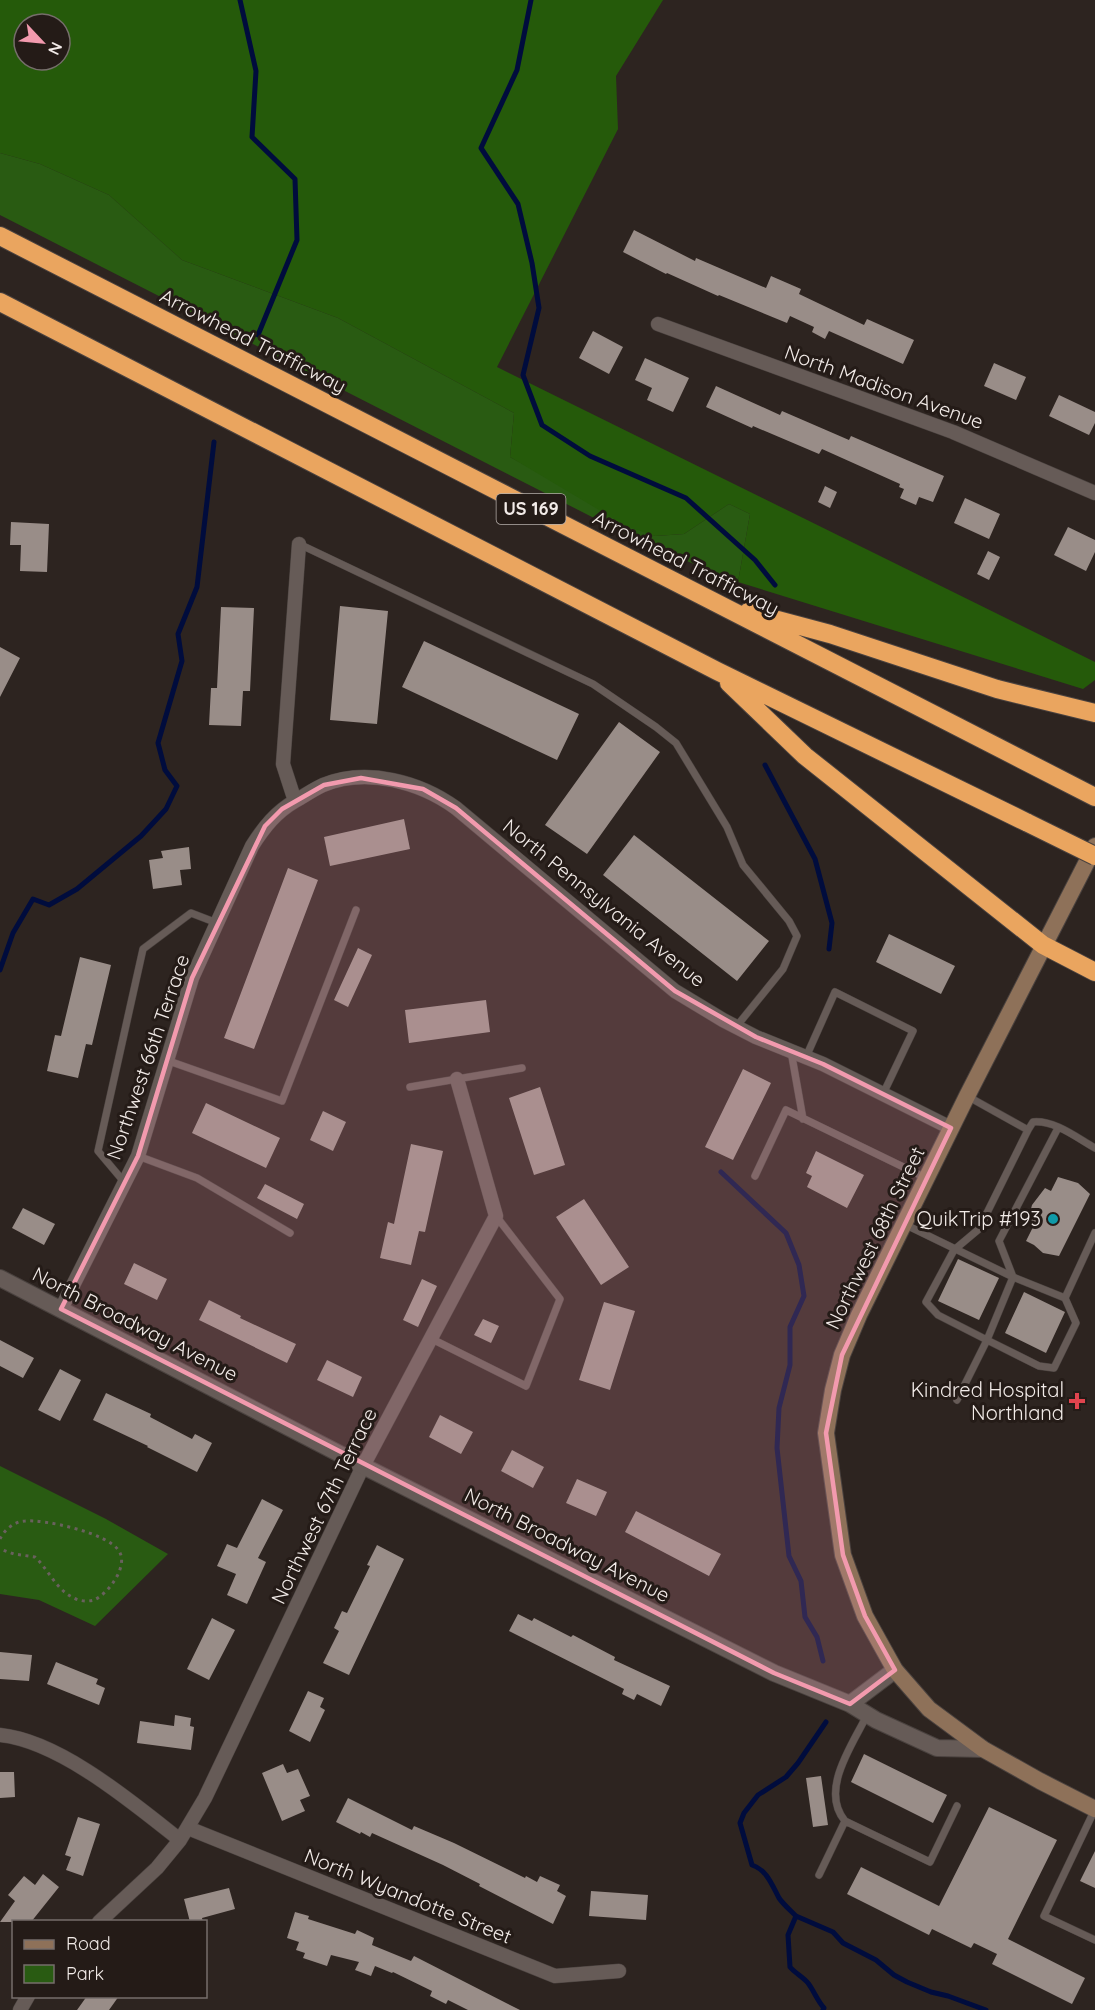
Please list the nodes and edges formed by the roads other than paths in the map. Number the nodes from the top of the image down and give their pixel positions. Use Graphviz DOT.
graph roads {
  1 [pos="0,236"];
  2 [pos="0,302"];
  3 [pos="658,324"];
  4 [pos="1095,493"];
  5 [pos="299,544"];
  6 [pos="711,602"];
  7 [pos="717,671"];
  8 [pos="1095,713"];
  9 [pos="1095,797"];
  10 [pos="295,801"];
  11 [pos="1095,846"];
  12 [pos="1095,856"];
  13 [pos="356,910"];
  14 [pos="217,923"];
  15 [pos="1043,945"];
  16 [pos="1095,972"];
  17 [pos="736,1027"];
  18 [pos="791,1051"];
  19 [pos="806,1057"];
  20 [pos="166,1060"];
  21 [pos="522,1068"];
  22 [pos="457,1079"];
  23 [pos="410,1087"];
  24 [pos="883,1094"];
  25 [pos="967,1096"];
  26 [pos="803,1119"];
  27 [pos="951,1128"];
  28 [pos="1058,1128"];
  29 [pos="1028,1130"];
  30 [pos="1095,1148"];
  31 [pos="138,1156"];
  32 [pos="755,1176"];
  33 [pos="927,1178"];
  34 [pos="125,1183"];
  35 [pos="496,1216"];
  36 [pos="904,1224"];
  37 [pos="290,1233"];
  38 [pos="1095,1233"];
  39 [pos="954,1250"];
  40 [pos="1013,1277"];
  41 [pos="0,1278"];
  42 [pos="1065,1298"];
  43 [pos="61,1309"];
  44 [pos="430,1338"];
  45 [pos="987,1340"];
  46 [pos="957,1400"];
  47 [pos="363,1466"];
  48 [pos="895,1670"];
  49 [pos="850,1704"];
  50 [pos="867,1714"];
  51 [pos="0,1735"];
  52 [pos="983,1749"];
  53 [pos="957,1806"];
  54 [pos="1095,1809"];
  55 [pos="845,1821"];
  56 [pos="184,1834"];
  57 [pos="819,1875"];
  58 [pos="101,1920"];
  59 [pos="1095,1940"];
  60 [pos="619,1971"];
  1 -- 6 [label="highway, Arrowhead Trafficway / US 169"];
  2 -- 7 [label="highway"];
  3 -- 4 [label="street, North Madison Avenue"];
  5 -- 10 [label="street"];
  5 -- 17 [label="lane"];
  6 -- 8 [label="highway"];
  6 -- 9 [label="highway, Arrowhead Trafficway / US 169"];
  7 -- 12 [label="highway, bridge"];
  7 -- 15 [label="highway"];
  10 -- 14 [label="street, Northwest 66th Terrace"];
  10 -- 17 [label="street, North Pennsylvania Avenue"];
  11 -- 15 [label="main road, Northwest 68th Street"];
  13 -- 20 [label="lane"];
  14 -- 20 [label="street, Northwest 66th Terrace"];
  14 -- 34 [label="lane"];
  15 -- 16 [label="highway"];
  15 -- 25 [label="main road, Northwest 68th Street"];
  17 -- 18 [label="street, North Pennsylvania Avenue"];
  18 -- 19 [label="street, North Pennsylvania Avenue"];
  18 -- 26 [label="lane"];
  19 -- 24 [label="street, North Pennsylvania Avenue"];
  19 -- 24 [label="lane"];
  20 -- 31 [label="street, Northwest 66th Terrace"];
  21 -- 22 [label="lane"];
  22 -- 23 [label="lane"];
  22 -- 35 [label="street"];
  24 -- 27 [label="street, North Pennsylvania Avenue"];
  25 -- 27 [label="main road, Northwest 68th Street"];
  25 -- 29 [label="lane"];
  26 -- 32 [label="lane"];
  26 -- 33 [label="lane"];
  27 -- 33 [label="main road, Northwest 68th Street"];
  28 -- 29 [label="lane"];
  28 -- 30 [label="lane"];
  28 -- 40 [label="lane"];
  29 -- 39 [label="lane"];
  31 -- 34 [label="street, Northwest 66th Terrace"];
  31 -- 37 [label="lane"];
  33 -- 36 [label="main road, Northwest 68th Street"];
  34 -- 43 [label="street, Northwest 66th Terrace"];
  35 -- 44 [label="street, Northwest 67th Terrace"];
  35 -- 44 [label="lane"];
  36 -- 39 [label="lane"];
  36 -- 48 [label="main road, Northwest 68th Street"];
  38 -- 42 [label="lane"];
  39 -- 40 [label="lane"];
  39 -- 45 [label="lane"];
  40 -- 42 [label="lane"];
  40 -- 45 [label="lane"];
  41 -- 43 [label="street, North Broadway Avenue"];
  42 -- 45 [label="lane"];
  43 -- 47 [label="street, North Broadway Avenue"];
  44 -- 47 [label="street, Northwest 67th Terrace"];
  45 -- 46 [label="lane"];
  47 -- 49 [label="street, North Broadway Avenue"];
  47 -- 56 [label="street, Northwest 67th Terrace"];
  48 -- 49 [label="street"];
  48 -- 52 [label="main road"];
  49 -- 50 [label="street, North Broadway Avenue"];
  50 -- 52 [label="street, North Broadway Avenue"];
  50 -- 55 [label="lane"];
  51 -- 56 [label="street, North Wyandotte Street"];
  52 -- 54 [label="main road"];
  53 -- 55 [label="lane"];
  54 -- 59 [label="lane"];
  55 -- 57 [label="lane"];
  56 -- 58 [label="street, Northwest 67th Terrace"];
  56 -- 60 [label="street, North Wyandotte Street"];
}
